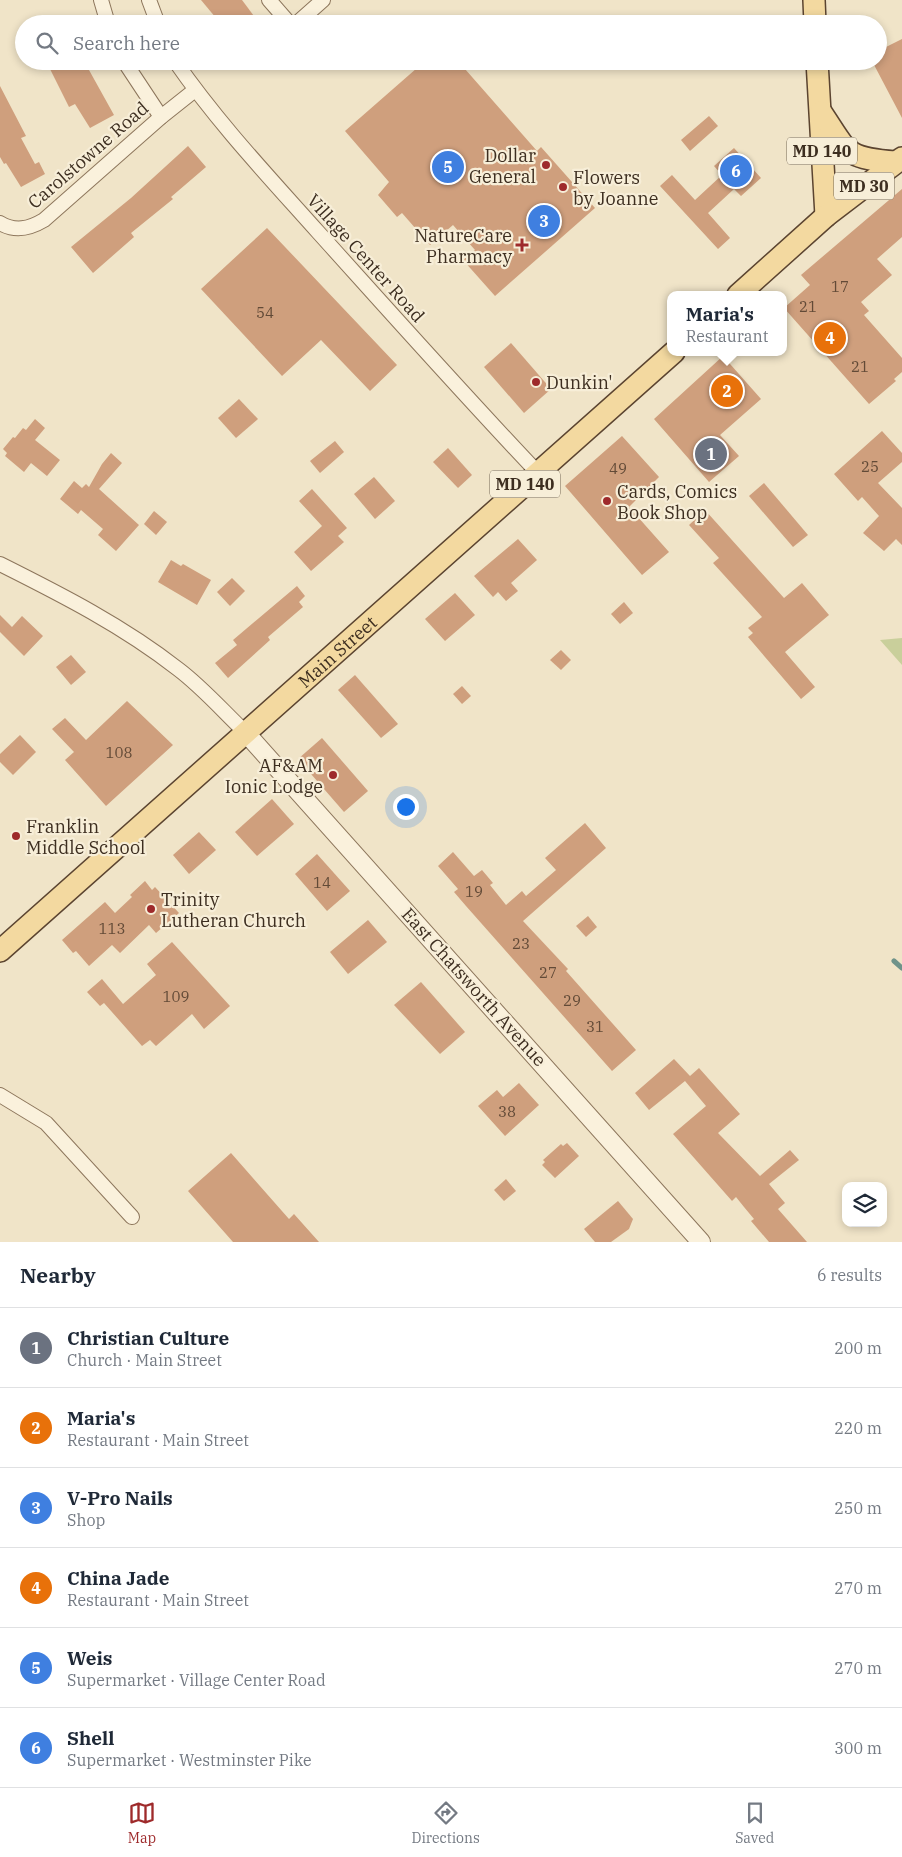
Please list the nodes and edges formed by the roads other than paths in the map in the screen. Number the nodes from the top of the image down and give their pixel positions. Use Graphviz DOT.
graph roads {
  1 [pos="101,0"];
  2 [pos="149,0"];
  3 [pos="269,0"];
  4 [pos="323,0"];
  5 [pos="814,0"];
  6 [pos="105,15"];
  7 [pos="155,15"];
  8 [pos="282,15"];
  9 [pos="306,15"];
  10 [pos="815,15"];
  11 [pos="130,70"];
  12 [pos="181,70"];
  13 [pos="818,70"];
  14 [pos="195,90"];
  15 [pos="820,111"];
  16 [pos="160,117"];
  17 [pos="898,160"];
  18 [pos="826,216"];
  19 [pos="0,222"];
  20 [pos="742,291"];
  21 [pos="670,356"];
  22 [pos="538,473"];
  23 [pos="0,564"];
  24 [pos="245,732"];
  25 [pos="0,951"];
  26 [pos="0,1095"];
  27 [pos="132,1217"];
  28 [pos="701,1242"];
  1 -- 6 [label="street"];
  2 -- 7 [label="street"];
  3 -- 8 [label="street"];
  4 -- 9 [label="street"];
  5 -- 10 [label="main road"];
  11 -- 16 [label="street"];
  12 -- 14 [label="street, Village Center Road"];
  13 -- 15 [label="main road, MD 140"];
  14 -- 16 [label="street, Carolstowne Road"];
  14 -- 22 [label="street, Village Center Road"];
  15 -- 17 [label="main road"];
  15 -- 18 [label="main road, MD 140"];
  16 -- 19 [label="street, Carolstowne Road"];
  17 -- 18 [label="main road, MD 30"];
  18 -- 20 [label="main road"];
  21 -- 22 [label="main road, Main Street / MD 140"];
  22 -- 24 [label="main road, Main Street / MD 140"];
  23 -- 24 [label="street"];
  24 -- 25 [label="main road, Main Street / MD 140"];
  24 -- 28 [label="street, East Chatsworth Avenue"];
  26 -- 27 [label="street"];
}
